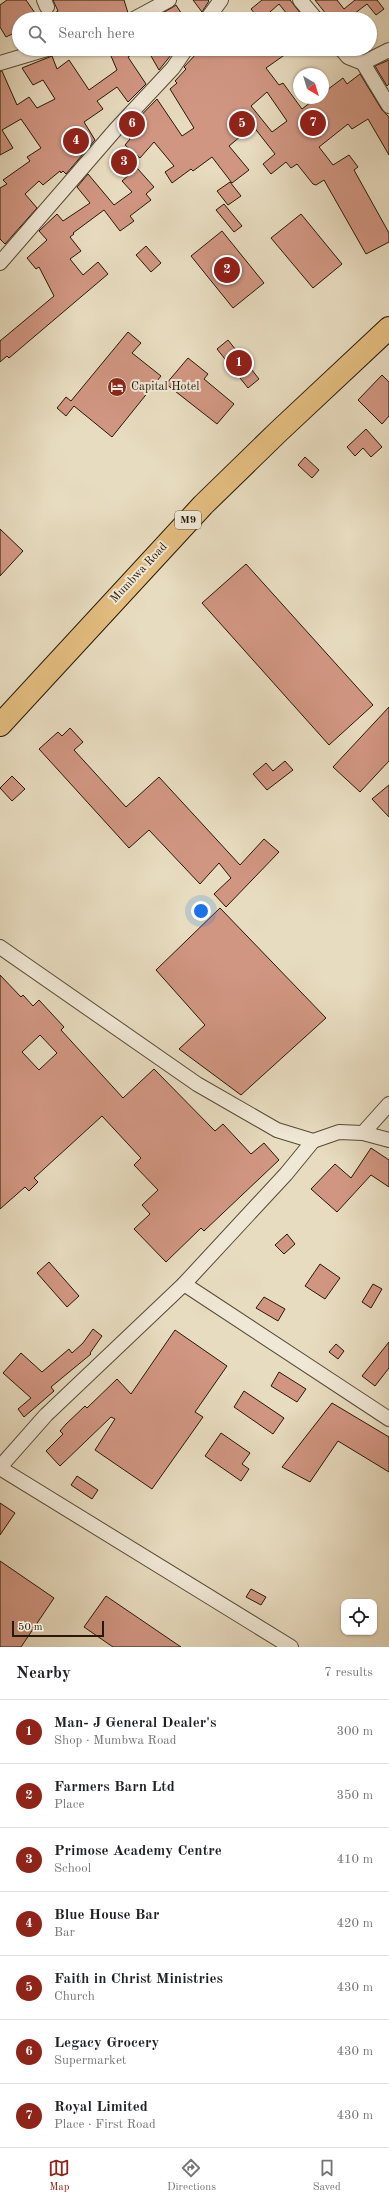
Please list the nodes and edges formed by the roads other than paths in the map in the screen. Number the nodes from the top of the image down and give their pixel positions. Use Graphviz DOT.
graph roads {
  1 [pos="169,0"];
  2 [pos="221,0"];
  3 [pos="305,1"];
  4 [pos="147,12"];
  5 [pos="212,12"];
  6 [pos="312,12"];
  7 [pos="389,50"];
  8 [pos="24,56"];
  9 [pos="181,56"];
  10 [pos="346,56"];
  11 [pos="0,63"];
  12 [pos="363,63"];
  13 [pos="389,106"];
  14 [pos="2,257"];
  15 [pos="389,313"];
  16 [pos="389,328"];
  17 [pos="0,707"];
  18 [pos="0,725"];
  19 [pos="0,947"];
  20 [pos="389,1104"];
  21 [pos="363,1133"];
  22 [pos="313,1140"];
  23 [pos="389,1140"];
  24 [pos="184,1284"];
  25 [pos="389,1419"];
  26 [pos="0,1467"];
  27 [pos="291,1647"];
  1 -- 4 [label="street"];
  2 -- 5 [label="street"];
  3 -- 6 [label="street"];
  7 -- 12 [label="street"];
  8 -- 11 [label="street"];
  9 -- 14 [label="street"];
  10 -- 12 [label="street"];
  12 -- 13 [label="street"];
  15 -- 17 [label="main road, Mumbwa Road / M9"];
  16 -- 18 [label="main road, Mumbwa Road / M9"];
  19 -- 22 [label="street"];
  20 -- 21 [label="street"];
  21 -- 22 [label="street"];
  21 -- 23 [label="street"];
  22 -- 24 [label="street"];
  24 -- 25 [label="street"];
  24 -- 26 [label="street"];
  26 -- 27 [label="street"];
}
